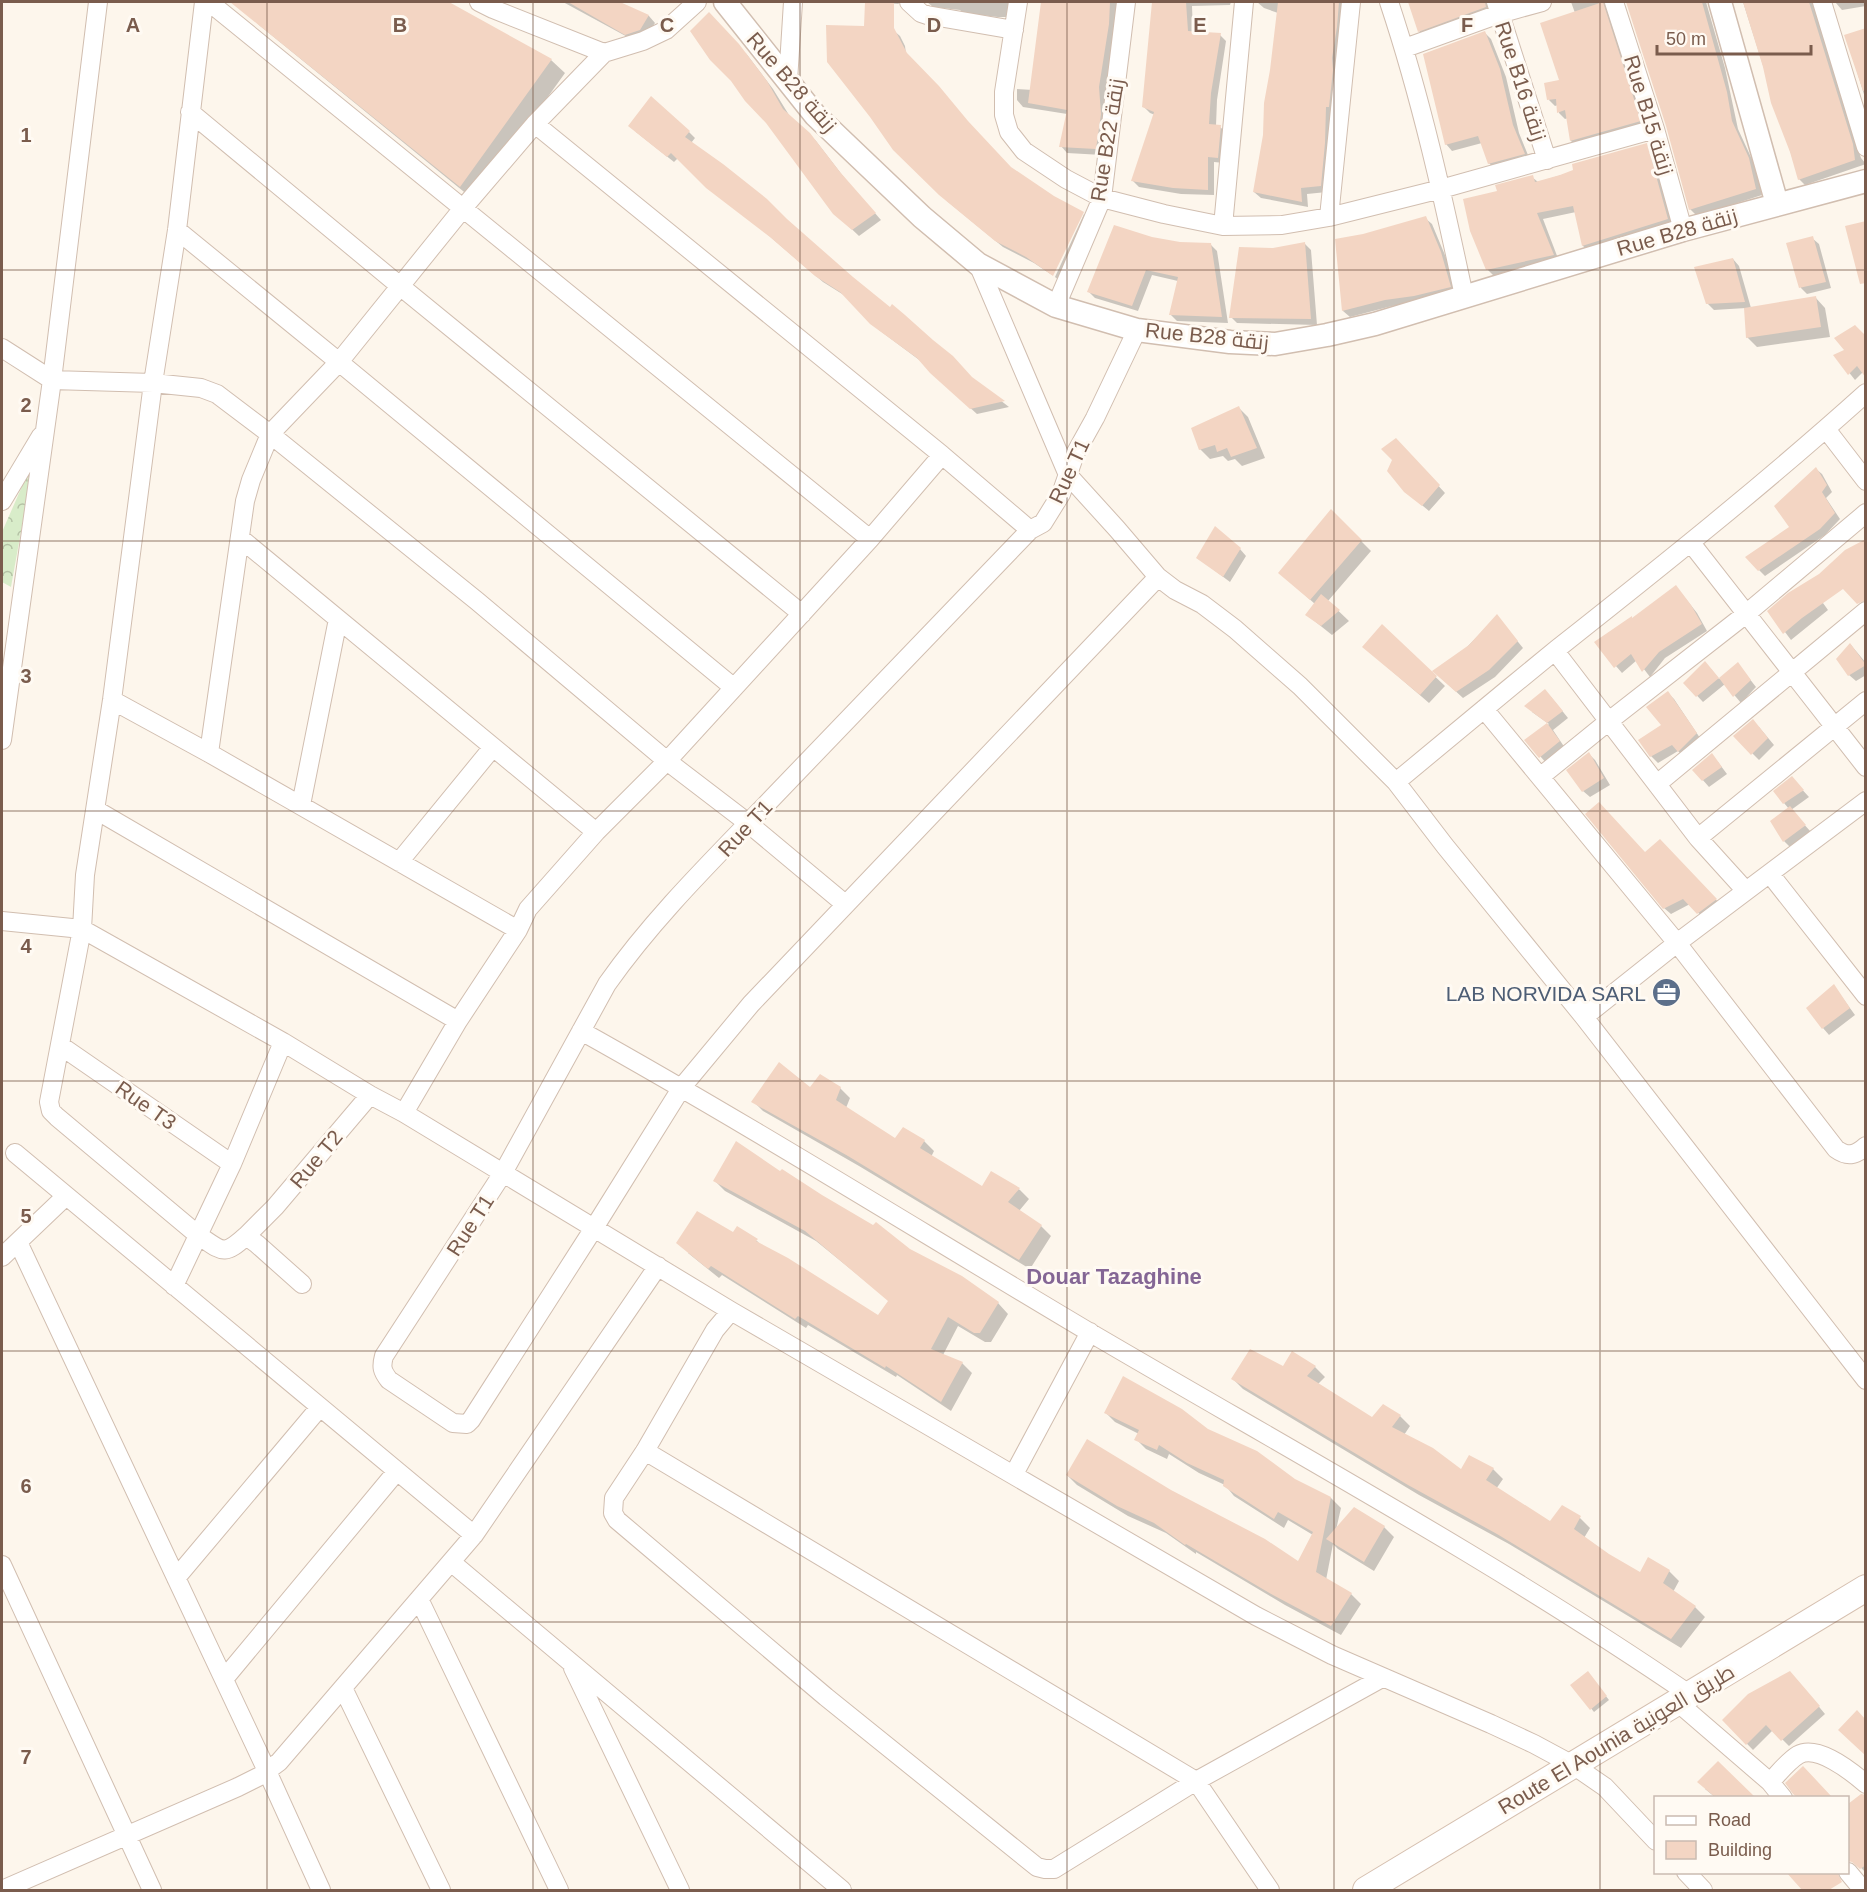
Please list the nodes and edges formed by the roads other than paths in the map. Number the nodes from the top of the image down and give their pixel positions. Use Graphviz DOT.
graph roads {
  1 [pos="98,2"];
  2 [pos="204,2"];
  3 [pos="209,2"];
  4 [pos="479,2"];
  5 [pos="697,2"];
  6 [pos="725,2"];
  7 [pos="793,2"];
  8 [pos="909,2"];
  9 [pos="1018,2"];
  10 [pos="1126,2"];
  11 [pos="1244,2"];
  12 [pos="1351,2"];
  13 [pos="1389,2"];
  14 [pos="1542,2"];
  15 [pos="1614,2"];
  16 [pos="1720,2"];
  17 [pos="1822,2"];
  18 [pos="1498,8"];
  19 [pos="1014,30"];
  20 [pos="1405,48"];
  21 [pos="604,53"];
  22 [pos="788,81"];
  23 [pos="190,112"];
  24 [pos="535,124"];
  25 [pos="1655,129"];
  26 [pos="1866,147"];
  27 [pos="1547,160"];
  28 [pos="1866,181"];
  29 [pos="1441,189"];
  30 [pos="1102,198"];
  31 [pos="1777,204"];
  32 [pos="464,207"];
  33 [pos="1329,218"];
  34 [pos="1223,226"];
  35 [pos="177,230"];
  36 [pos="1683,230"];
  37 [pos="978,264"];
  38 [pos="400,286"];
  39 [pos="1464,296"];
  40 [pos="1056,306"];
  41 [pos="1137,330"];
  42 [pos="2,348"];
  43 [pos="339,362"];
  44 [pos="52,380"];
  45 [pos="153,383"];
  46 [pos="1866,393"];
  47 [pos="45,429"];
  48 [pos="1826,429"];
  49 [pos="270,434"];
  50 [pos="942,455"];
  51 [pos="1068,475"];
  52 [pos="1866,481"];
  53 [pos="2,501"];
  54 [pos="1866,513"];
  55 [pos="1030,530"];
  56 [pos="240,538"];
  57 [pos="870,539"];
  58 [pos="1691,543"];
  59 [pos="1158,577"];
  60 [pos="1866,610"];
  61 [pos="802,614"];
  62 [pos="1746,614"];
  63 [pos="338,619"];
  64 [pos="1555,651"];
  65 [pos="1793,673"];
  66 [pos="733,687"];
  67 [pos="112,700"];
  68 [pos="1866,702"];
  69 [pos="1484,709"];
  70 [pos="1609,721"];
  71 [pos="1834,726"];
  72 [pos="2,740"];
  73 [pos="493,747"];
  74 [pos="209,753"];
  75 [pos="667,760"];
  76 [pos="1866,767"];
  77 [pos="1540,777"];
  78 [pos="1396,782"];
  79 [pos="1657,784"];
  80 [pos="1866,801"];
  81 [pos="300,805"];
  82 [pos="96,810"];
  83 [pos="748,823"];
  84 [pos="596,832"];
  85 [pos="1698,838"];
  86 [pos="399,862"];
  87 [pos="1770,874"];
  88 [pos="1746,891"];
  89 [pos="845,904"];
  90 [pos="2,921"];
  91 [pos="82,928"];
  92 [pos="518,930"];
  93 [pos="1677,943"];
  94 [pos="1866,996"];
  95 [pos="1584,1017"];
  96 [pos="458,1021"];
  97 [pos="581,1031"];
  98 [pos="283,1042"];
  99 [pos="61,1046"];
  100 [pos="682,1087"];
  101 [pos="370,1095"];
  102 [pos="404,1113"];
  103 [pos="1866,1146"];
  104 [pos="15,1153"];
  105 [pos="231,1164"];
  106 [pos="503,1173"];
  107 [pos="66,1196"];
  108 [pos="594,1228"];
  109 [pos="198,1235"];
  110 [pos="246,1236"];
  111 [pos="18,1242"];
  112 [pos="2,1257"];
  113 [pos="658,1266"];
  114 [pos="302,1284"];
  115 [pos="174,1286"];
  116 [pos="731,1311"];
  117 [pos="1090,1332"];
  118 [pos="1866,1380"];
  119 [pos="320,1407"];
  120 [pos="645,1451"];
  121 [pos="397,1471"];
  122 [pos="1014,1474"];
  123 [pos="474,1535"];
  124 [pos="452,1562"];
  125 [pos="2,1565"];
  126 [pos="176,1578"];
  127 [pos="1866,1588"];
  128 [pos="419,1599"];
  129 [pos="570,1661"];
  130 [pos="1382,1678"];
  131 [pos="224,1679"];
  132 [pos="343,1688"];
  133 [pos="1683,1697"];
  134 [pos="1573,1765"];
  135 [pos="267,1771"];
  136 [pos="1196,1781"];
  137 [pos="1770,1782"];
  138 [pos="1866,1784"];
  139 [pos="1782,1796"];
  140 [pos="127,1836"];
  141 [pos="1654,1839"];
  142 [pos="1849,1873"];
  143 [pos="1688,1874"];
  144 [pos="2,1890"];
  145 [pos="152,1890"];
  146 [pos="321,1890"];
  147 [pos="441,1890"];
  148 [pos="559,1890"];
  149 [pos="680,1890"];
  150 [pos="842,1890"];
  151 [pos="1270,1890"];
  152 [pos="1366,1890"];
  153 [pos="1703,1890"];
  154 [pos="1863,1890"];
  1 -- 44 [label="street"];
  2 -- 23 [label="street"];
  3 -- 32 [label="street"];
  4 -- 21 [label="street"];
  5 -- 21 [label="street"];
  6 -- 22 [label="street, Rue B28 زنقة"];
  7 -- 22 [label="street"];
  8 -- 19 [label="street"];
  9 -- 19 [label="street"];
  10 -- 30 [label="street, Rue B22 زنقة"];
  11 -- 34 [label="street"];
  12 -- 33 [label="street"];
  13 -- 20 [label="street"];
  14 -- 18 [label="street"];
  15 -- 25 [label="street, Rue B15 زنقة"];
  16 -- 31 [label="street"];
  17 -- 26 [label="street"];
  18 -- 20 [label="street"];
  18 -- 27 [label="street, Rue B16 زنقة"];
  19 -- 30 [label="street"];
  20 -- 29 [label="street"];
  21 -- 24 [label="street"];
  22 -- 37 [label="street, Rue B28 زنقة"];
  23 -- 35 [label="street"];
  23 -- 38 [label="street"];
  24 -- 32 [label="street"];
  24 -- 50 [label="street"];
  25 -- 27 [label="street"];
  25 -- 36 [label="street, Rue B15 زنقة"];
  27 -- 29 [label="street"];
  28 -- 31 [label="street, Rue B28 زنقة"];
  29 -- 33 [label="street"];
  29 -- 39 [label="street"];
  30 -- 34 [label="street"];
  30 -- 40 [label="street, Rue B22 زنقة"];
  31 -- 36 [label="street, Rue B28 زنقة"];
  32 -- 38 [label="street"];
  32 -- 57 [label="street"];
  33 -- 34 [label="street"];
  35 -- 43 [label="street"];
  35 -- 45 [label="street"];
  36 -- 39 [label="street, Rue B28 زنقة"];
  37 -- 40 [label="street, Rue B28 زنقة"];
  37 -- 51 [label="street"];
  38 -- 43 [label="street"];
  38 -- 61 [label="street"];
  39 -- 41 [label="street, Rue B28 زنقة"];
  40 -- 41 [label="street, Rue B28 زنقة"];
  41 -- 51 [label="street, Rue T1"];
  42 -- 44 [label="street"];
  43 -- 49 [label="street"];
  43 -- 66 [label="street"];
  44 -- 45 [label="street"];
  44 -- 47 [label="street"];
  45 -- 49 [label="street"];
  45 -- 67 [label="street"];
  46 -- 48 [label="street"];
  47 -- 53 [label="street"];
  47 -- 72 [label="street"];
  48 -- 52 [label="street"];
  48 -- 58 [label="street"];
  49 -- 56 [label="street"];
  49 -- 75 [label="street"];
  50 -- 55 [label="street"];
  50 -- 57 [label="street"];
  51 -- 55 [label="street, Rue T1"];
  51 -- 59 [label="street"];
  54 -- 62 [label="street"];
  55 -- 83 [label="street, Rue T1"];
  56 -- 63 [label="street"];
  56 -- 74 [label="street"];
  57 -- 61 [label="street"];
  58 -- 62 [label="street"];
  58 -- 64 [label="street"];
  59 -- 78 [label="street"];
  59 -- 89 [label="street"];
  60 -- 65 [label="street"];
  61 -- 66 [label="street"];
  62 -- 65 [label="street"];
  62 -- 70 [label="street"];
  63 -- 73 [label="street"];
  63 -- 81 [label="street"];
  64 -- 69 [label="street"];
  64 -- 70 [label="street"];
  65 -- 71 [label="street"];
  65 -- 79 [label="street"];
  66 -- 75 [label="street"];
  67 -- 74 [label="street"];
  67 -- 82 [label="street"];
  68 -- 71 [label="street"];
  69 -- 77 [label="street"];
  69 -- 78 [label="street"];
  70 -- 77 [label="street"];
  70 -- 79 [label="street"];
  71 -- 76 [label="street"];
  71 -- 85 [label="street"];
  73 -- 84 [label="street"];
  73 -- 86 [label="street"];
  74 -- 81 [label="street"];
  75 -- 83 [label="street"];
  75 -- 84 [label="street"];
  77 -- 93 [label="street"];
  78 -- 95 [label="street"];
  79 -- 85 [label="street"];
  80 -- 87 [label="street"];
  81 -- 86 [label="street"];
  82 -- 91 [label="street"];
  82 -- 96 [label="street"];
  83 -- 89 [label="street"];
  83 -- 97 [label="street, Rue T1"];
  84 -- 92 [label="street"];
  85 -- 88 [label="street"];
  86 -- 92 [label="street"];
  87 -- 88 [label="street"];
  87 -- 94 [label="street"];
  88 -- 93 [label="street"];
  89 -- 100 [label="street"];
  90 -- 91 [label="street"];
  91 -- 98 [label="street"];
  91 -- 99 [label="street"];
  92 -- 96 [label="street"];
  93 -- 95 [label="street"];
  93 -- 103 [label="street"];
  95 -- 118 [label="street"];
  96 -- 102 [label="street"];
  97 -- 100 [label="street"];
  97 -- 106 [label="street, Rue T1"];
  98 -- 101 [label="street"];
  98 -- 105 [label="street"];
  99 -- 105 [label="street, Rue T3"];
  99 -- 109 [label="street"];
  100 -- 108 [label="street"];
  100 -- 117 [label="street"];
  101 -- 102 [label="street"];
  101 -- 110 [label="street, Rue T2"];
  102 -- 106 [label="street"];
  104 -- 107 [label="street"];
  105 -- 109 [label="street"];
  106 -- 108 [label="street"];
  106 -- 108 [label="street, Rue T1"];
  107 -- 111 [label="street"];
  107 -- 115 [label="street"];
  108 -- 113 [label="street"];
  109 -- 110 [label="street, Rue T2"];
  109 -- 115 [label="street"];
  110 -- 114 [label="street"];
  111 -- 112 [label="street"];
  111 -- 126 [label="street"];
  113 -- 116 [label="street"];
  113 -- 123 [label="street"];
  115 -- 119 [label="street"];
  116 -- 120 [label="street"];
  116 -- 122 [label="street"];
  117 -- 122 [label="street"];
  117 -- 133 [label="street"];
  119 -- 121 [label="street"];
  119 -- 126 [label="street"];
  120 -- 136 [label="street"];
  120 -- 136 [label="street"];
  121 -- 123 [label="street"];
  121 -- 131 [label="street"];
  122 -- 130 [label="street"];
  123 -- 124 [label="street"];
  124 -- 128 [label="street"];
  124 -- 129 [label="street"];
  125 -- 140 [label="street"];
  126 -- 131 [label="street"];
  127 -- 133 [label="main road, Route El Aounia طريق العونية"];
  128 -- 132 [label="street"];
  128 -- 148 [label="street"];
  129 -- 149 [label="street"];
  129 -- 150 [label="street"];
  130 -- 134 [label="street"];
  130 -- 136 [label="street"];
  131 -- 135 [label="street"];
  132 -- 135 [label="street"];
  132 -- 147 [label="street"];
  133 -- 134 [label="main road, Route El Aounia طريق العونية"];
  133 -- 137 [label="street"];
  134 -- 141 [label="street"];
  134 -- 152 [label="main road, Route El Aounia طريق العونية"];
  135 -- 140 [label="street"];
  135 -- 146 [label="street"];
  136 -- 151 [label="street"];
  137 -- 138 [label="street"];
  137 -- 139 [label="street"];
  140 -- 144 [label="street"];
  140 -- 145 [label="street"];
  142 -- 154 [label="street"];
  143 -- 153 [label="street"];
}
